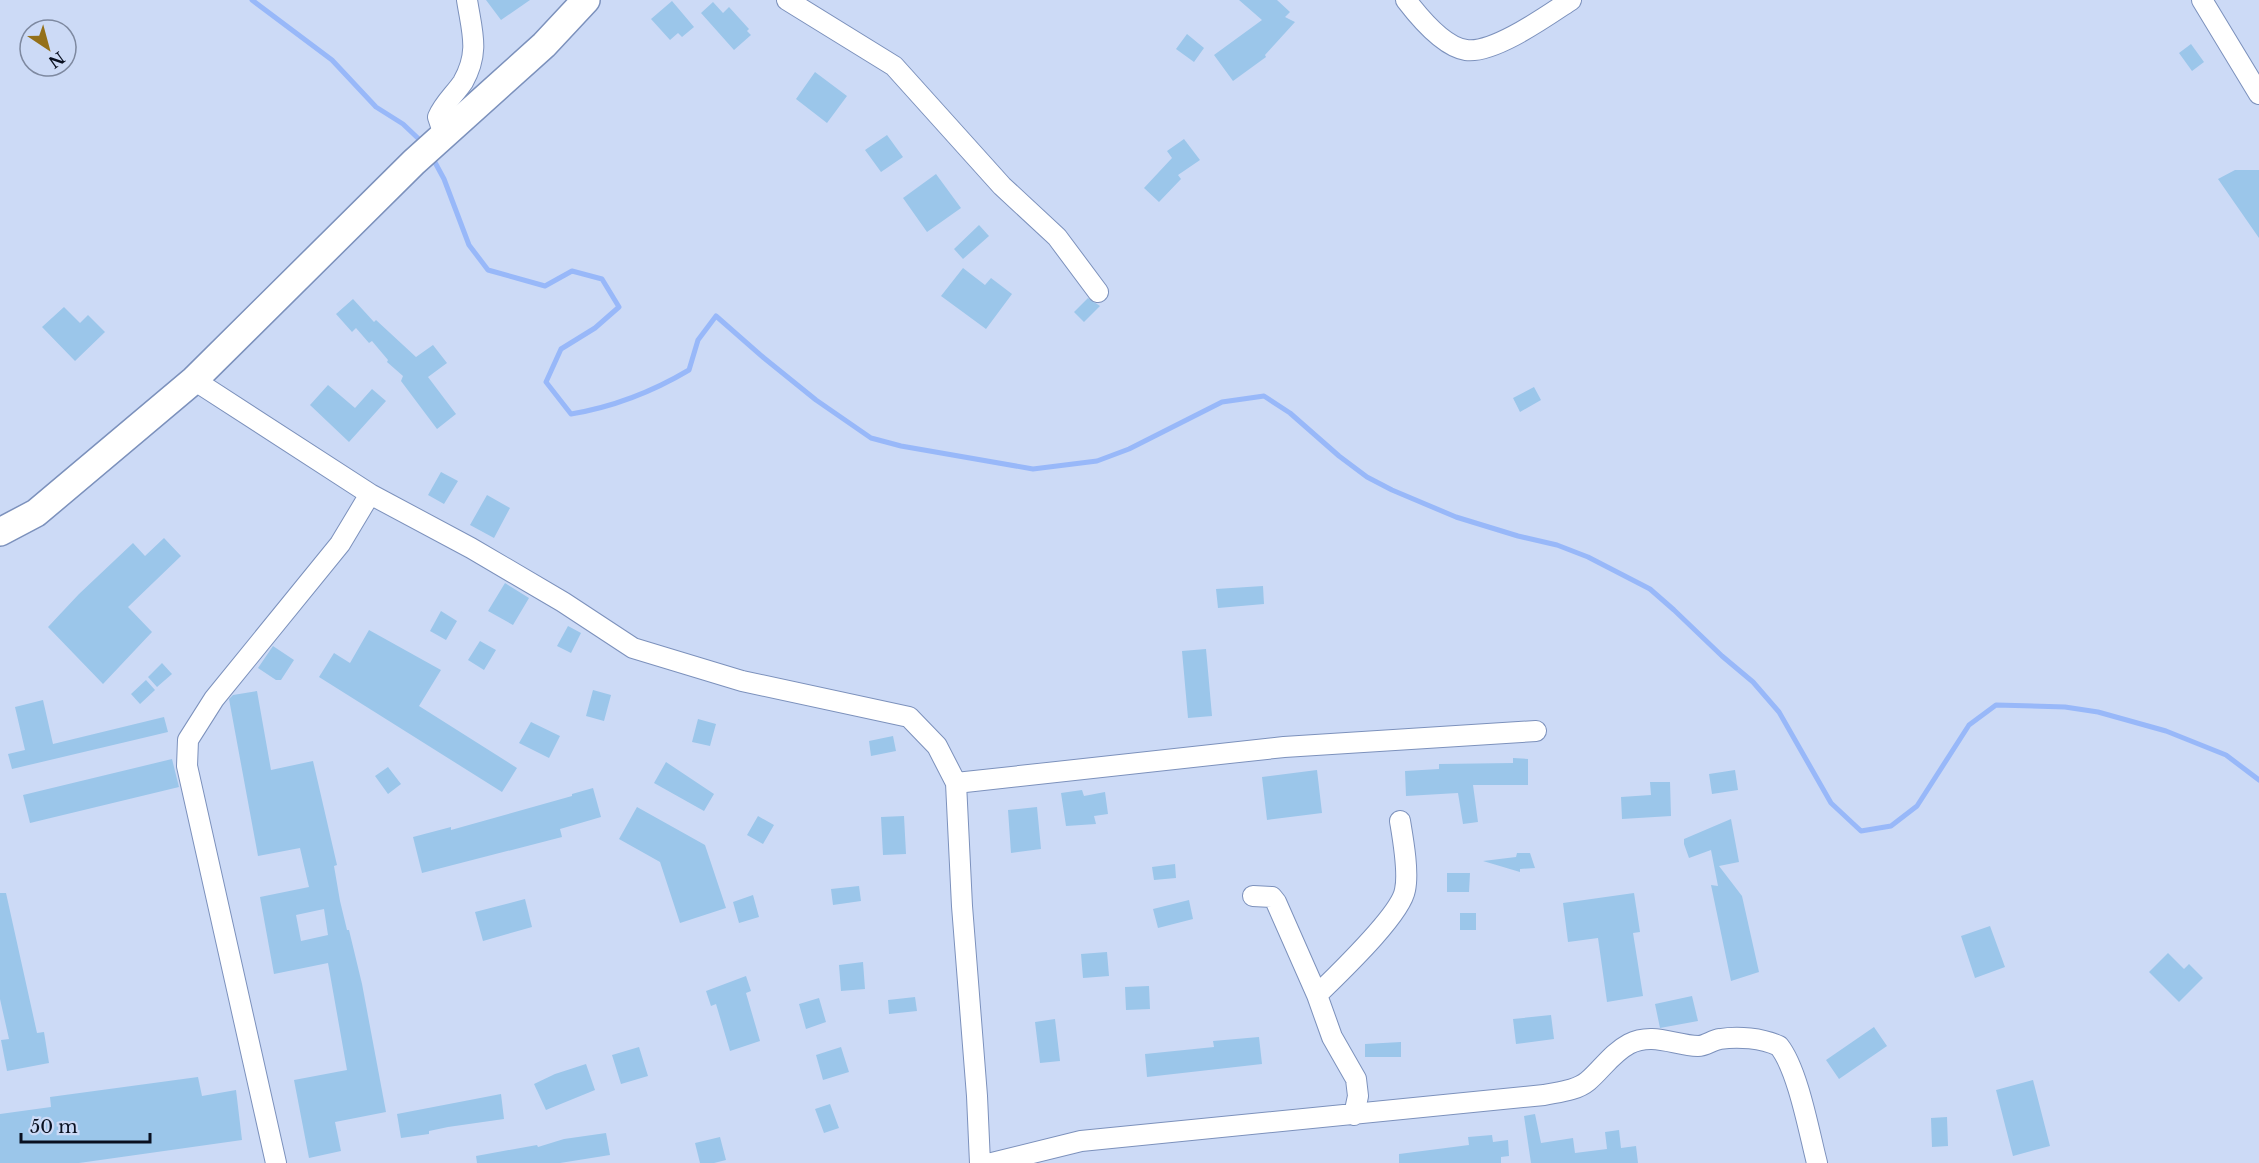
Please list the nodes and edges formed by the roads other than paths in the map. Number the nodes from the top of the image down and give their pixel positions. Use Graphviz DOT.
graph roads {
  1 [pos="467,0"];
  2 [pos="586,0"];
  3 [pos="787,0"];
  4 [pos="1406,0"];
  5 [pos="1571,0"];
  6 [pos="2202,0"];
  7 [pos="2259,94"];
  8 [pos="439,140"];
  9 [pos="1098,292"];
  10 [pos="194,380"];
  11 [pos="370,494"];
  12 [pos="0,532"];
  13 [pos="1536,731"];
  14 [pos="956,783"];
  15 [pos="1401,821"];
  16 [pos="1253,896"];
  17 [pos="1317,996"];
  18 [pos="1354,1114"];
  19 [pos="276,1163"];
  20 [pos="980,1163"];
  21 [pos="992,1163"];
  22 [pos="1816,1163"];
  1 -- 8 [label="street"];
  2 -- 8 [label="street"];
  3 -- 9 [label="street"];
  4 -- 5 [label="street"];
  6 -- 7 [label="street"];
  8 -- 10 [label="street"];
  10 -- 11 [label="street"];
  10 -- 12 [label="street"];
  11 -- 14 [label="street"];
  11 -- 19 [label="street"];
  13 -- 14 [label="street"];
  14 -- 20 [label="street"];
  15 -- 17 [label="street"];
  16 -- 17 [label="street"];
  17 -- 18 [label="street"];
  18 -- 21 [label="street"];
  18 -- 22 [label="street"];
}
